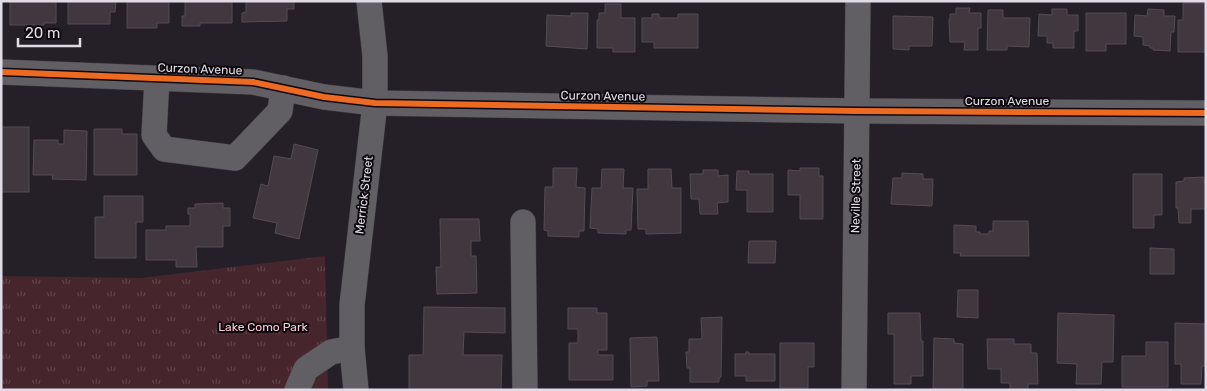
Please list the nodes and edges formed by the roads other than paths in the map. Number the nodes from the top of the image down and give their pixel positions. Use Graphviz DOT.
graph roads {
  1 [pos="369,1"];
  2 [pos="858,1"];
  3 [pos="1,72"];
  4 [pos="157,79"];
  5 [pos="283,88"];
  6 [pos="375,103"];
  7 [pos="857,111"];
  8 [pos="1206,113"];
  9 [pos="523,222"];
  10 [pos="352,348"];
  11 [pos="297,390"];
  12 [pos="356,390"];
  13 [pos="525,390"];
  14 [pos="854,390"];
  1 -- 6 [label="street, Merrick Street"];
  2 -- 7 [label="street, Neville Street"];
  3 -- 4 [label="street, Curzon Avenue"];
  4 -- 5 [label="street, Curzon Avenue"];
  4 -- 5 [label="street"];
  5 -- 6 [label="street, Curzon Avenue"];
  6 -- 7 [label="street, Curzon Avenue"];
  6 -- 10 [label="street, Merrick Street"];
  7 -- 8 [label="street, Curzon Avenue"];
  7 -- 14 [label="street, Neville Street"];
  9 -- 13 [label="street"];
  10 -- 11 [label="street"];
  10 -- 12 [label="street, Merrick Street"];
}
